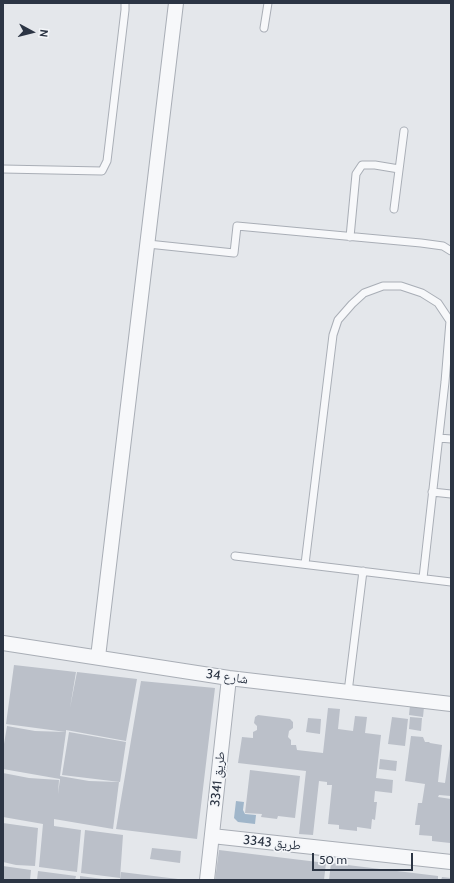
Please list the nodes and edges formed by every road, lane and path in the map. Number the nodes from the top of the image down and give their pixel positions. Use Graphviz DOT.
graph roads {
  1 [pos="125,3"];
  2 [pos="176,3"];
  3 [pos="268,3"];
  4 [pos="264,28"];
  5 [pos="404,131"];
  6 [pos="399,169"];
  7 [pos="3,170"];
  8 [pos="394,209"];
  9 [pos="350,237"];
  10 [pos="148,244"];
  11 [pos="451,251"];
  12 [pos="451,321"];
  13 [pos="448,382"];
  14 [pos="438,438"];
  15 [pos="451,439"];
  16 [pos="432,492"];
  17 [pos="451,494"];
  18 [pos="235,556"];
  19 [pos="305,564"];
  20 [pos="363,571"];
  21 [pos="423,578"];
  22 [pos="451,582"];
  23 [pos="3,646"];
  24 [pos="98,657"];
  25 [pos="229,678"];
  26 [pos="348,692"];
  27 [pos="451,704"];
  28 [pos="212,836"];
  29 [pos="451,862"];
  30 [pos="207,880"];
  1 -- 7 [label="lane"];
  2 -- 10 [label="street"];
  3 -- 4 [label="lane"];
  5 -- 6 [label="lane"];
  6 -- 8 [label="lane"];
  6 -- 9 [label="lane"];
  9 -- 10 [label="lane"];
  9 -- 11 [label="lane"];
  10 -- 24 [label="street"];
  12 -- 13 [label="lane"];
  12 -- 19 [label="lane"];
  13 -- 14 [label="lane"];
  14 -- 15 [label="lane"];
  14 -- 16 [label="lane"];
  16 -- 17 [label="lane"];
  16 -- 21 [label="lane"];
  18 -- 19 [label="lane"];
  19 -- 20 [label="lane"];
  20 -- 21 [label="lane"];
  20 -- 26 [label="lane"];
  21 -- 22 [label="lane"];
  23 -- 24 [label="street, شارع 34"];
  24 -- 25 [label="street, شارع 34"];
  25 -- 26 [label="street, شارع 34"];
  25 -- 28 [label="street, طريق 3341"];
  26 -- 27 [label="street, شارع 34"];
  28 -- 29 [label="street, طريق 3343"];
  28 -- 30 [label="street, طريق 3341"];
}
